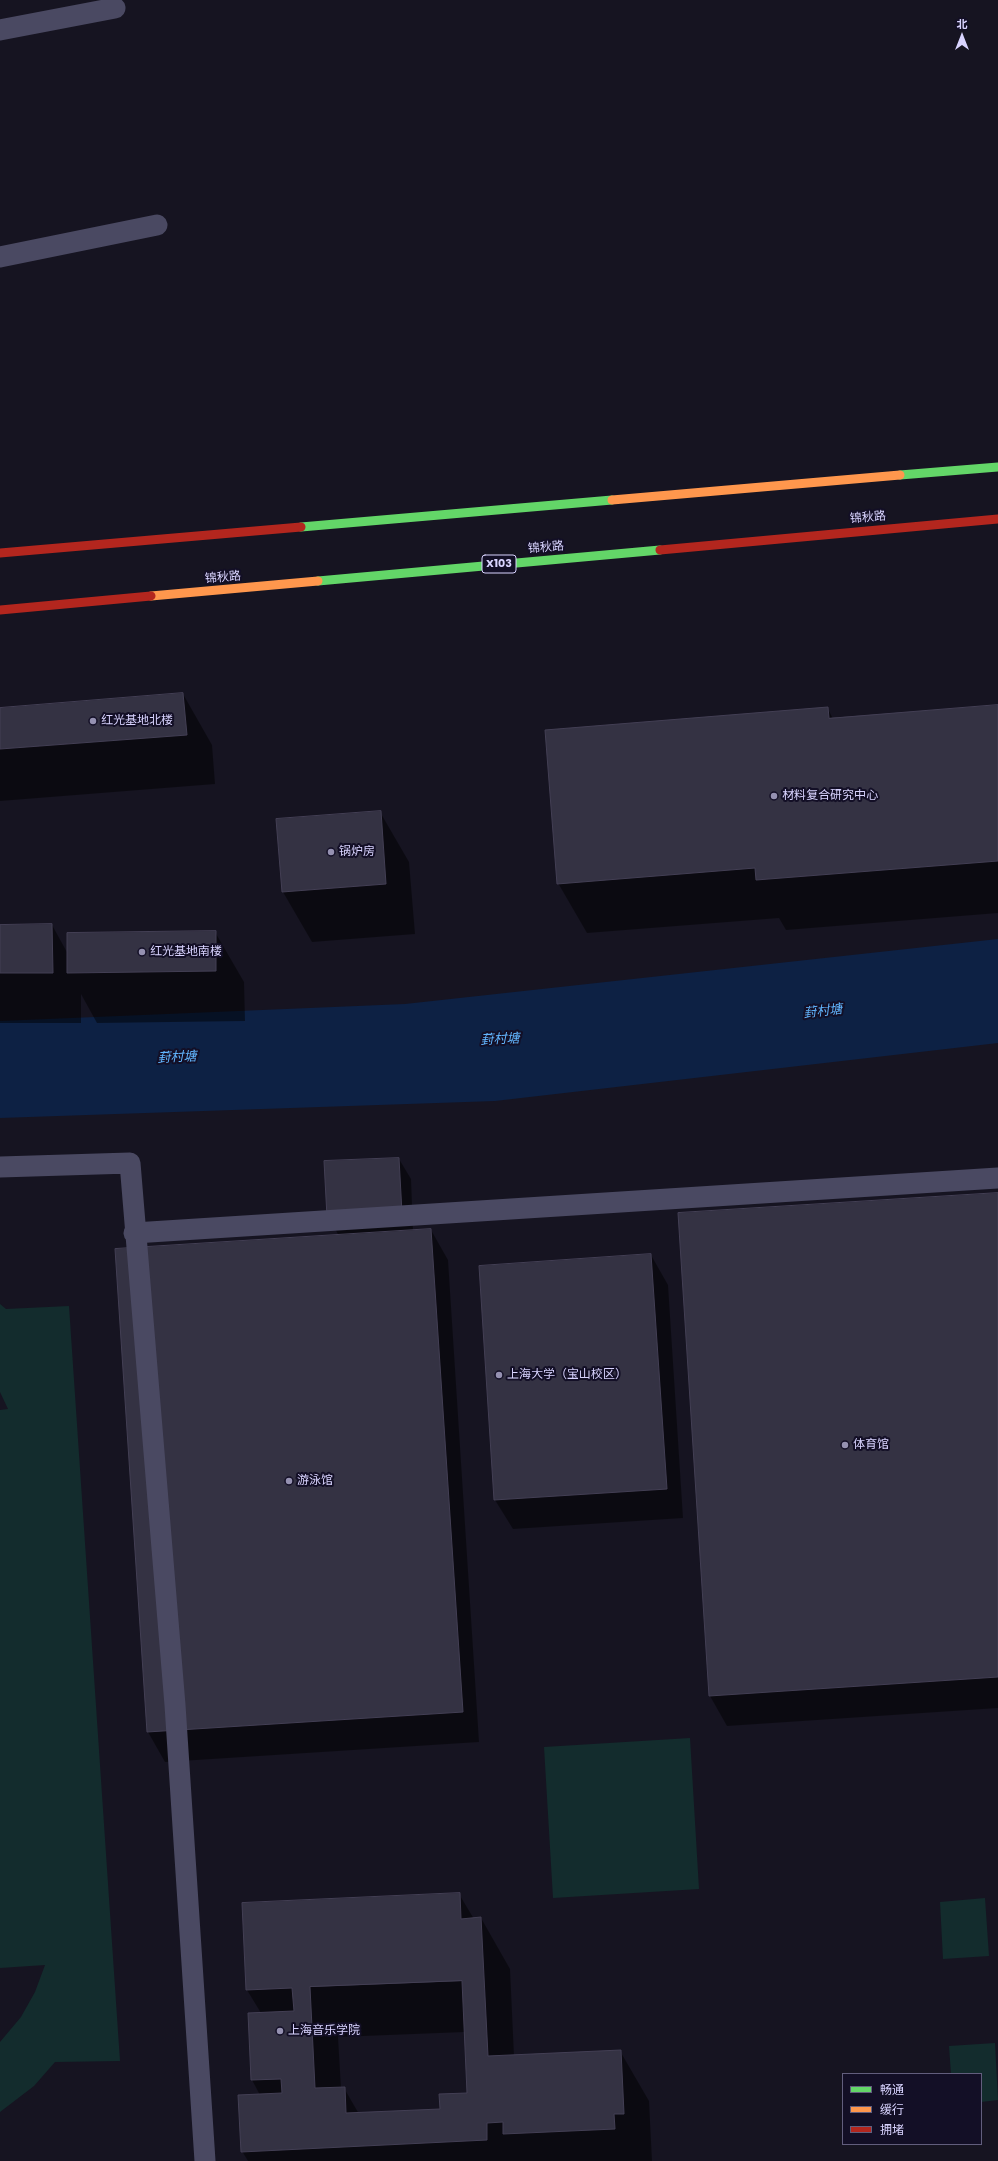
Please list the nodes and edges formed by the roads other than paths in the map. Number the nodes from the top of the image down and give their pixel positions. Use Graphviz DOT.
graph roads {
  1 [pos="115,8"];
  2 [pos="0,30"];
  3 [pos="157,225"];
  4 [pos="0,257"];
  5 [pos="998,467"];
  6 [pos="998,518"];
  7 [pos="0,553"];
  8 [pos="0,610"];
  9 [pos="0,1167"];
  10 [pos="998,1178"];
  11 [pos="134,1233"];
  12 [pos="205,2161"];
  1 -- 2 [label="lane"];
  3 -- 4 [label="lane"];
  5 -- 7 [label="main road"];
  6 -- 8 [label="main road, 锦秋路 / X103"];
  9 -- 11 [label="lane"];
  10 -- 11 [label="lane"];
  11 -- 12 [label="lane"];
}
